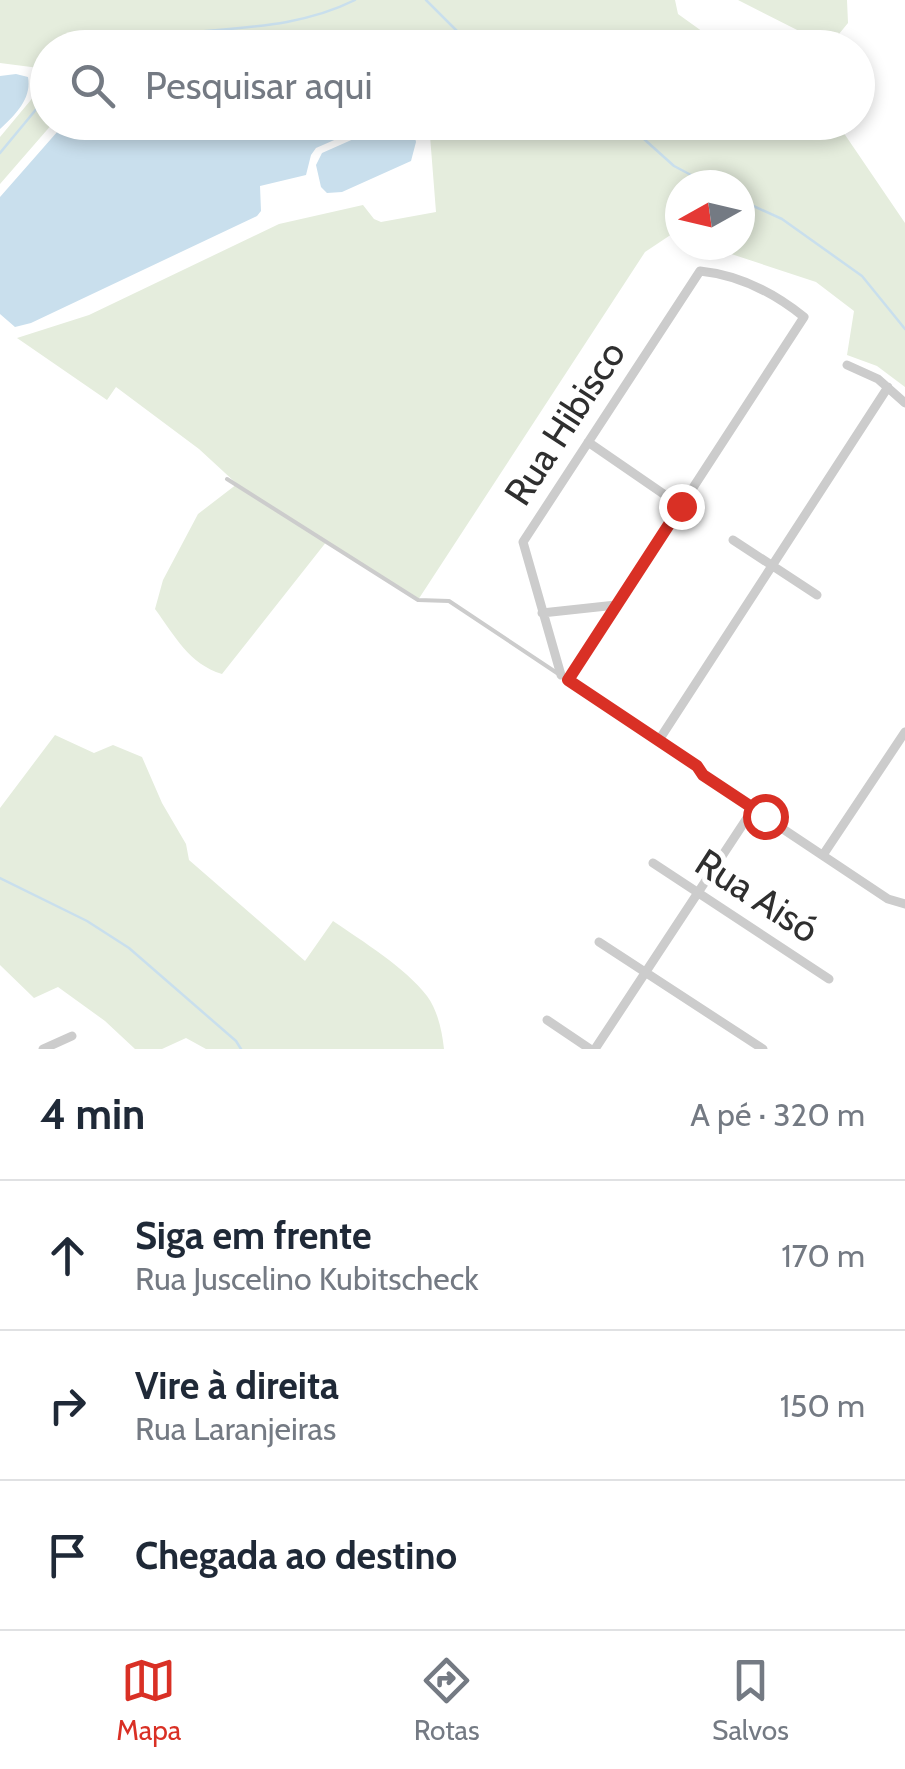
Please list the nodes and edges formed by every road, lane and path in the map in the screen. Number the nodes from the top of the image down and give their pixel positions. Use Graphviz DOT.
graph roads {
  1 [pos="847,365"];
  2 [pos="888,387"];
  3 [pos="905,403"];
  4 [pos="588,442"];
  5 [pos="227,479"];
  6 [pos="681,506"];
  7 [pos="733,540"];
  8 [pos="772,565"];
  9 [pos="817,595"];
  10 [pos="616,605"];
  11 [pos="542,613"];
  12 [pos="564,677"];
  13 [pos="905,732"];
  14 [pos="658,740"];
  15 [pos="753,808"];
  16 [pos="823,855"];
  17 [pos="652,863"];
  18 [pos="698,894"];
  19 [pos="903,898"];
  20 [pos="599,942"];
  21 [pos="645,972"];
  22 [pos="829,979"];
  23 [pos="547,1020"];
  24 [pos="72,1036"];
  25 [pos="42,1049"];
  26 [pos="592,1049"];
  27 [pos="763,1049"];
  1 -- 2 [label="street"];
  2 -- 3 [label="street"];
  2 -- 8 [label="street"];
  4 -- 6 [label="street"];
  4 -- 6 [label="street, Rua Hibisco"];
  4 -- 11 [label="street, Rua Hibisco"];
  5 -- 12 [label="lane"];
  6 -- 10 [label="street"];
  7 -- 8 [label="street"];
  8 -- 9 [label="street"];
  8 -- 14 [label="street"];
  10 -- 11 [label="street"];
  10 -- 12 [label="street"];
  11 -- 12 [label="street, Rua Hibisco"];
  12 -- 14 [label="lane"];
  13 -- 16 [label="street"];
  14 -- 15 [label="lane"];
  15 -- 16 [label="street"];
  15 -- 18 [label="street"];
  16 -- 19 [label="street"];
  17 -- 18 [label="street, Rua Aisó"];
  18 -- 21 [label="street"];
  18 -- 22 [label="street, Rua Aisó"];
  20 -- 21 [label="street"];
  21 -- 26 [label="street"];
  21 -- 27 [label="street"];
  23 -- 26 [label="street"];
  24 -- 25 [label="street"];
}
